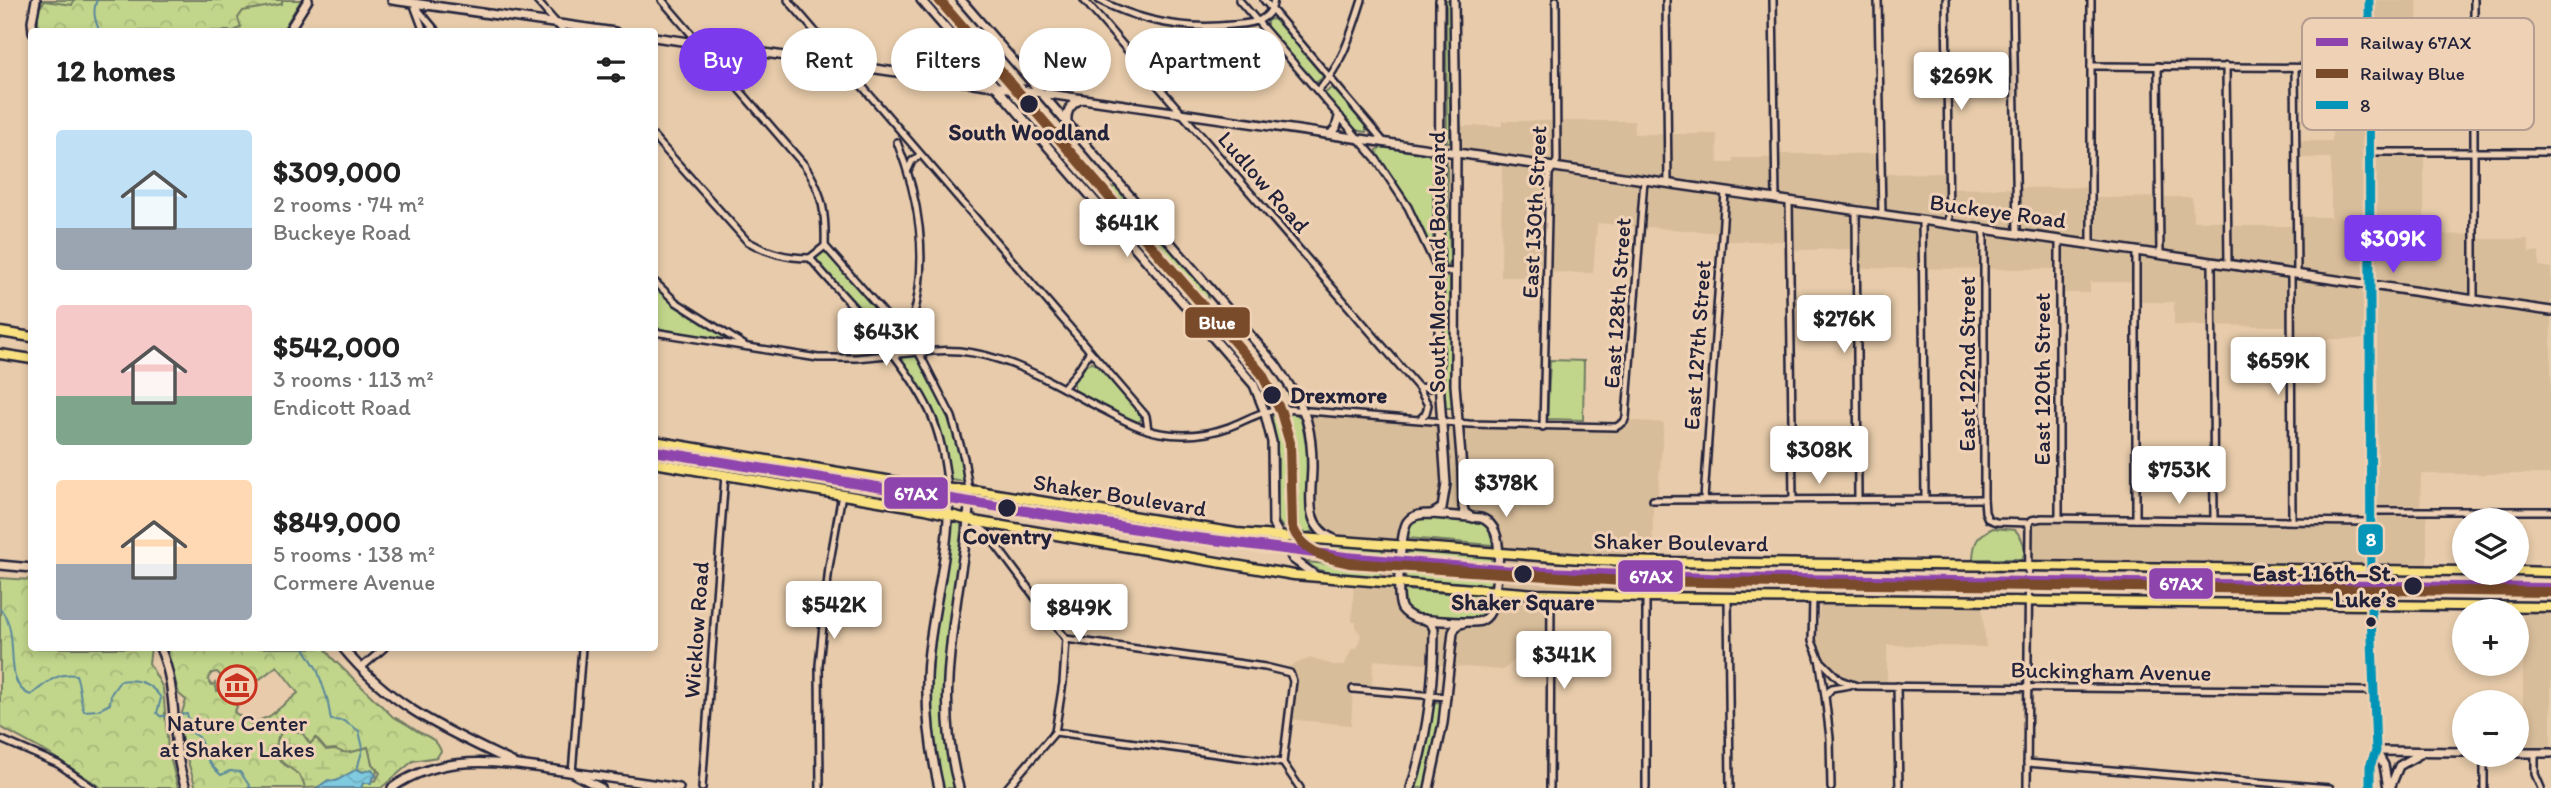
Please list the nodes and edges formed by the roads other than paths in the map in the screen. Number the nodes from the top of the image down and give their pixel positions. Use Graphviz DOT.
graph roads {
  1 [pos="36,0"];
  2 [pos="307,0"];
  3 [pos="392,0"];
  4 [pos="536,0"];
  5 [pos="662,0"];
  6 [pos="788,0"];
  7 [pos="921,0"];
  8 [pos="961,0"];
  9 [pos="1084,0"];
  10 [pos="1099,0"];
  11 [pos="1239,0"];
  12 [pos="1264,0"];
  13 [pos="1274,0"];
  14 [pos="1362,0"];
  15 [pos="1440,0"];
  16 [pos="1454,0"];
  17 [pos="1556,0"];
  18 [pos="1666,0"];
  19 [pos="1773,0"];
  20 [pos="1878,0"];
  21 [pos="1946,0"];
  22 [pos="2013,0"];
  23 [pos="2091,0"];
  24 [pos="2369,0"];
  25 [pos="2474,0"];
  26 [pos="412,1"];
  27 [pos="427,2"];
  28 [pos="1272,10"];
  29 [pos="1107,14"];
  30 [pos="2369,18"];
  31 [pos="2474,18"];
  32 [pos="556,23"];
  33 [pos="1259,23"];
  34 [pos="33,28"];
  35 [pos="290,28"];
  36 [pos="422,28"];
  37 [pos="434,28"];
  38 [pos="560,28"];
  39 [pos="589,28"];
  40 [pos="686,28"];
  41 [pos="812,28"];
  42 [pos="945,28"];
  43 [pos="658,38"];
  44 [pos="679,41"];
  45 [pos="2091,66"];
  46 [pos="2158,66"];
  47 [pos="2226,66"];
  48 [pos="2295,68"];
  49 [pos="2302,68"];
  50 [pos="1331,78"];
  51 [pos="1005,88"];
  52 [pos="1318,90"];
  53 [pos="741,91"];
  54 [pos="866,91"];
  55 [pos="1000,91"];
  56 [pos="1042,93"];
  57 [pos="1082,99"];
  58 [pos="1181,114"];
  59 [pos="1339,117"];
  60 [pos="1067,122"];
  61 [pos="2370,130"];
  62 [pos="2474,130"];
  63 [pos="1332,134"];
  64 [pos="1358,138"];
  65 [pos="658,141"];
  66 [pos="897,142"];
  67 [pos="1384,142"];
  68 [pos="1440,150"];
  69 [pos="1456,152"];
  70 [pos="2370,152"];
  71 [pos="2474,152"];
  72 [pos="2551,152"];
  73 [pos="919,155"];
  74 [pos="1554,167"];
  75 [pos="908,170"];
  76 [pos="1644,180"];
  77 [pos="1668,184"];
  78 [pos="1725,192"];
  79 [pos="1776,200"];
  80 [pos="1789,202"];
  81 [pos="1856,211"];
  82 [pos="1882,215"];
  83 [pos="1922,220"];
  84 [pos="1949,223"];
  85 [pos="1984,229"];
  86 [pos="2017,233"];
  87 [pos="2059,239"];
  88 [pos="2091,244"];
  89 [pos="825,246"];
  90 [pos="2136,252"];
  91 [pos="2160,254"];
  92 [pos="810,258"];
  93 [pos="2212,262"];
  94 [pos="2228,264"];
  95 [pos="1438,271"];
  96 [pos="1455,272"];
  97 [pos="2294,273"];
  98 [pos="658,285"];
  99 [pos="2371,286"];
  100 [pos="2474,300"];
  101 [pos="2551,311"];
  102 [pos="0,332"];
  103 [pos="658,333"];
  104 [pos="28,336"];
  105 [pos="907,340"];
  106 [pos="747,347"];
  107 [pos="1090,351"];
  108 [pos="919,353"];
  109 [pos="0,354"];
  110 [pos="892,355"];
  111 [pos="28,358"];
  112 [pos="1439,381"];
  113 [pos="1418,387"];
  114 [pos="1063,388"];
  115 [pos="1264,410"];
  116 [pos="1302,410"];
  117 [pos="1420,419"];
  118 [pos="1441,421"];
  119 [pos="1458,423"];
  120 [pos="1543,427"];
  121 [pos="1148,430"];
  122 [pos="658,442"];
  123 [pos="658,464"];
  124 [pos="725,475"];
  125 [pos="948,489"];
  126 [pos="969,490"];
  127 [pos="842,494"];
  128 [pos="1858,498"];
  129 [pos="1924,498"];
  130 [pos="1653,499"];
  131 [pos="1704,499"];
  132 [pos="1793,499"];
  133 [pos="1984,499"];
  134 [pos="2370,511"];
  135 [pos="2551,511"];
  136 [pos="950,513"];
  137 [pos="1432,514"];
  138 [pos="1473,518"];
  139 [pos="2059,518"];
  140 [pos="969,519"];
  141 [pos="2136,519"];
  142 [pos="2214,520"];
  143 [pos="2292,521"];
  144 [pos="2371,522"];
  145 [pos="2029,523"];
  146 [pos="1279,537"];
  147 [pos="1339,540"];
  148 [pos="1402,546"];
  149 [pos="1497,553"];
  150 [pos="0,565"];
  151 [pos="28,568"];
  152 [pos="2029,568"];
  153 [pos="2452,571"];
  154 [pos="2529,571"];
  155 [pos="2551,572"];
  156 [pos="2371,574"];
  157 [pos="1317,577"];
  158 [pos="1399,583"];
  159 [pos="1494,591"];
  160 [pos="1551,595"];
  161 [pos="1646,597"];
  162 [pos="1728,598"];
  163 [pos="1813,599"];
  164 [pos="2029,600"];
  165 [pos="2371,601"];
  166 [pos="2551,607"];
  167 [pos="1420,619"];
  168 [pos="1467,622"];
  169 [pos="1066,639"];
  170 [pos="161,651"];
  171 [pos="345,651"];
  172 [pos="380,651"];
  173 [pos="582,651"];
  174 [pos="1818,658"];
  175 [pos="360,668"];
  176 [pos="1850,685"];
  177 [pos="1898,687"];
  178 [pos="2028,687"];
  179 [pos="1353,689"];
  180 [pos="2372,691"];
  181 [pos="1430,695"];
  182 [pos="1447,696"];
  183 [pos="1825,696"];
  184 [pos="1055,732"];
  185 [pos="0,739"];
  186 [pos="2376,751"];
  187 [pos="2423,752"];
  188 [pos="2452,752"];
  189 [pos="2551,752"];
  190 [pos="2529,753"];
  191 [pos="2535,753"];
  192 [pos="1283,763"];
  193 [pos="2027,763"];
  194 [pos="519,765"];
  195 [pos="2484,767"];
  196 [pos="572,773"];
  197 [pos="643,785"];
  198 [pos="93,788"];
  199 [pos="186,788"];
  200 [pos="392,788"];
  201 [pos="598,788"];
  202 [pos="679,788"];
  203 [pos="702,788"];
  204 [pos="820,788"];
  205 [pos="939,788"];
  206 [pos="959,788"];
  207 [pos="1007,788"];
  208 [pos="1300,788"];
  209 [pos="1411,788"];
  210 [pos="1429,788"];
  211 [pos="1550,788"];
  212 [pos="1646,788"];
  213 [pos="1730,788"];
  214 [pos="1831,788"];
  215 [pos="1899,788"];
  216 [pos="2026,788"];
  217 [pos="2330,788"];
  218 [pos="2370,788"];
  219 [pos="2389,788"];
  220 [pos="2484,788"];
  221 [pos="2541,788"];
  1 -- 34 [label="street"];
  2 -- 35 [label="street"];
  3 -- 26 [label="street"];
  4 -- 32 [label="street"];
  5 -- 40 [label="street"];
  6 -- 41 [label="street"];
  7 -- 42 [label="street"];
  8 -- 56 [label="street"];
  9 -- 29 [label="street, Ludlow Road"];
  10 -- 29 [label="street"];
  11 -- 33 [label="street"];
  12 -- 28 [label="street"];
  13 -- 28 [label="street"];
  14 -- 50 [label="street"];
  15 -- 68 [label="street, South Moreland Boulevard"];
  16 -- 69 [label="street, South Moreland Boulevard"];
  17 -- 74 [label="street, East 130th Street"];
  18 -- 77 [label="street"];
  19 -- 79 [label="street"];
  20 -- 82 [label="street"];
  21 -- 84 [label="street"];
  22 -- 86 [label="street"];
  23 -- 45 [label="street"];
  24 -- 30 [label="street"];
  25 -- 31 [label="street"];
  26 -- 27 [label="street"];
  26 -- 36 [label="street"];
  26 -- 37 [label="street"];
  27 -- 32 [label="street"];
  28 -- 33 [label="street"];
  28 -- 50 [label="street"];
  29 -- 33 [label="street"];
  29 -- 58 [label="street, Ludlow Road"];
  32 -- 38 [label="street"];
  32 -- 39 [label="street"];
  33 -- 52 [label="street"];
  43 -- 44 [label="street, Buckeye Road"];
  45 -- 46 [label="street"];
  45 -- 88 [label="street"];
  46 -- 47 [label="street"];
  46 -- 91 [label="street"];
  47 -- 48 [label="street"];
  47 -- 94 [label="street"];
  48 -- 49 [label="street"];
  48 -- 97 [label="street"];
  50 -- 52 [label="street"];
  50 -- 67 [label="street"];
  51 -- 56 [label="street, Buckeye Road"];
  52 -- 59 [label="street"];
  53 -- 89 [label="street"];
  54 -- 73 [label="street"];
  55 -- 115 [label="street"];
  56 -- 57 [label="street, Buckeye Road"];
  56 -- 60 [label="street"];
  57 -- 58 [label="street, Buckeye Road"];
  57 -- 60 [label="street"];
  58 -- 63 [label="street, Buckeye Road"];
  58 -- 113 [label="street, Ludlow Road"];
  59 -- 63 [label="street"];
  59 -- 64 [label="street"];
  60 -- 116 [label="street"];
  61 -- 70 [label="street"];
  62 -- 71 [label="street"];
  63 -- 64 [label="street, Buckeye Road"];
  64 -- 67 [label="street, Buckeye Road"];
  64 -- 95 [label="street"];
  65 -- 92 [label="street"];
  66 -- 75 [label="street"];
  67 -- 68 [label="street, Buckeye Road"];
  68 -- 69 [label="street, Buckeye Road"];
  68 -- 95 [label="street, South Moreland Boulevard"];
  69 -- 74 [label="street, Buckeye Road"];
  69 -- 96 [label="street, South Moreland Boulevard"];
  70 -- 71 [label="street"];
  70 -- 99 [label="street"];
  71 -- 72 [label="street"];
  71 -- 100 [label="street"];
  73 -- 75 [label="street"];
  73 -- 107 [label="street"];
  74 -- 76 [label="street, Buckeye Road"];
  74 -- 120 [label="street, East 130th Street"];
  75 -- 105 [label="street"];
  76 -- 77 [label="street, Buckeye Road"];
  76 -- 120 [label="street, East 128th Street"];
  77 -- 78 [label="street, Buckeye Road"];
  78 -- 79 [label="street, Buckeye Road"];
  78 -- 131 [label="street, East 127th Street"];
  79 -- 80 [label="street, Buckeye Road"];
  80 -- 81 [label="street, Buckeye Road"];
  80 -- 132 [label="street"];
  81 -- 82 [label="street, Buckeye Road"];
  81 -- 128 [label="street"];
  82 -- 83 [label="street, Buckeye Road"];
  83 -- 84 [label="street, Buckeye Road"];
  83 -- 129 [label="street"];
  84 -- 85 [label="street, Buckeye Road"];
  85 -- 86 [label="street, Buckeye Road"];
  85 -- 133 [label="street, East 122nd Street"];
  86 -- 87 [label="street, Buckeye Road"];
  87 -- 88 [label="street, Buckeye Road"];
  87 -- 139 [label="street, East 120th Street"];
  88 -- 90 [label="street, Buckeye Road"];
  89 -- 92 [label="street"];
  89 -- 105 [label="street"];
  90 -- 91 [label="street, Buckeye Road"];
  90 -- 141 [label="street"];
  91 -- 93 [label="street, Buckeye Road"];
  92 -- 110 [label="street"];
  93 -- 94 [label="street, Buckeye Road"];
  93 -- 142 [label="street"];
  94 -- 97 [label="street, Buckeye Road"];
  95 -- 96 [label="street"];
  95 -- 112 [label="street, South Moreland Boulevard"];
  96 -- 119 [label="street, South Moreland Boulevard"];
  97 -- 99 [label="street, Buckeye Road"];
  97 -- 143 [label="street"];
  98 -- 106 [label="street"];
  99 -- 100 [label="street, Buckeye Road"];
  99 -- 134 [label="street"];
  100 -- 101 [label="street, Buckeye Road"];
  102 -- 104 [label="main road"];
  103 -- 106 [label="street"];
  105 -- 108 [label="street"];
  105 -- 110 [label="street"];
  106 -- 110 [label="street"];
  107 -- 114 [label="street"];
  107 -- 121 [label="street"];
  108 -- 110 [label="street"];
  108 -- 114 [label="street"];
  108 -- 126 [label="street"];
  109 -- 111 [label="main road"];
  110 -- 125 [label="street"];
  112 -- 113 [label="street"];
  112 -- 118 [label="street, South Moreland Boulevard"];
  113 -- 117 [label="street"];
  114 -- 121 [label="street"];
  115 -- 116 [label="street"];
  115 -- 121 [label="street"];
  115 -- 146 [label="street"];
  116 -- 117 [label="street"];
  116 -- 147 [label="street"];
  117 -- 118 [label="street"];
  118 -- 119 [label="street"];
  118 -- 137 [label="street, South Moreland Boulevard"];
  119 -- 120 [label="street"];
  119 -- 138 [label="street, South Moreland Boulevard"];
  122 -- 125 [label="main road, Shaker Boulevard"];
  123 -- 124 [label="main road"];
  124 -- 127 [label="main road"];
  124 -- 203 [label="street, Wicklow Road"];
  125 -- 126 [label="main road, Shaker Boulevard"];
  125 -- 136 [label="street"];
  126 -- 140 [label="street"];
  126 -- 146 [label="main road, Shaker Boulevard"];
  127 -- 136 [label="main road"];
  127 -- 204 [label="street"];
  128 -- 129 [label="street"];
  128 -- 132 [label="street"];
  129 -- 133 [label="street"];
  130 -- 131 [label="street"];
  131 -- 132 [label="street"];
  133 -- 145 [label="street"];
  134 -- 135 [label="street"];
  134 -- 144 [label="street"];
  136 -- 140 [label="main road"];
  136 -- 205 [label="street"];
  137 -- 138 [label="street"];
  137 -- 148 [label="street"];
  138 -- 149 [label="street"];
  139 -- 141 [label="street"];
  139 -- 145 [label="street"];
  140 -- 157 [label="main road"];
  140 -- 169 [label="street"];
  140 -- 206 [label="street"];
  141 -- 142 [label="street"];
  142 -- 143 [label="street"];
  143 -- 144 [label="street"];
  144 -- 156 [label="street"];
  145 -- 152 [label="street"];
  146 -- 147 [label="main road, Shaker Boulevard"];
  146 -- 157 [label="street"];
  147 -- 148 [label="main road, Shaker Boulevard"];
  148 -- 149 [label="main road, Shaker Boulevard"];
  148 -- 158 [label="street"];
  149 -- 152 [label="main road, Shaker Boulevard"];
  149 -- 159 [label="street"];
  150 -- 151 [label="street"];
  152 -- 156 [label="main road, Shaker Boulevard"];
  152 -- 164 [label="street"];
  153 -- 156 [label="main road, Shaker Boulevard"];
  154 -- 155 [label="main road"];
  156 -- 165 [label="street"];
  157 -- 158 [label="main road"];
  158 -- 159 [label="main road"];
  158 -- 167 [label="street"];
  159 -- 160 [label="main road"];
  159 -- 168 [label="street"];
  160 -- 161 [label="main road"];
  160 -- 211 [label="street"];
  161 -- 162 [label="main road"];
  161 -- 212 [label="street"];
  162 -- 163 [label="main road"];
  162 -- 213 [label="street"];
  163 -- 164 [label="main road"];
  163 -- 174 [label="street"];
  164 -- 165 [label="main road"];
  164 -- 178 [label="street"];
  165 -- 166 [label="main road"];
  165 -- 180 [label="street"];
  167 -- 168 [label="street"];
  167 -- 181 [label="street"];
  168 -- 182 [label="street"];
  169 -- 184 [label="street"];
  169 -- 192 [label="street"];
  170 -- 199 [label="street"];
  171 -- 175 [label="street"];
  172 -- 175 [label="street"];
  173 -- 196 [label="street"];
  174 -- 176 [label="street"];
  174 -- 183 [label="street"];
  175 -- 194 [label="street"];
  176 -- 177 [label="street, Buckingham Avenue"];
  176 -- 183 [label="street, Buckingham Avenue"];
  177 -- 178 [label="street, Buckingham Avenue"];
  177 -- 215 [label="street"];
  178 -- 180 [label="street, Buckingham Avenue"];
  178 -- 193 [label="street"];
  179 -- 181 [label="street"];
  180 -- 186 [label="street"];
  181 -- 182 [label="street"];
  181 -- 209 [label="street"];
  182 -- 210 [label="street"];
  183 -- 214 [label="street"];
  184 -- 192 [label="street"];
  184 -- 207 [label="street"];
  185 -- 198 [label="street"];
  186 -- 187 [label="street"];
  186 -- 218 [label="street"];
  186 -- 219 [label="street"];
  187 -- 188 [label="street"];
  187 -- 219 [label="street"];
  189 -- 191 [label="street"];
  190 -- 191 [label="street"];
  191 -- 221 [label="street"];
  192 -- 208 [label="street"];
  193 -- 216 [label="street"];
  193 -- 217 [label="street"];
  194 -- 196 [label="street"];
  194 -- 200 [label="street"];
  195 -- 220 [label="street"];
  196 -- 197 [label="street"];
  196 -- 201 [label="street"];
  197 -- 202 [label="street"];
}
